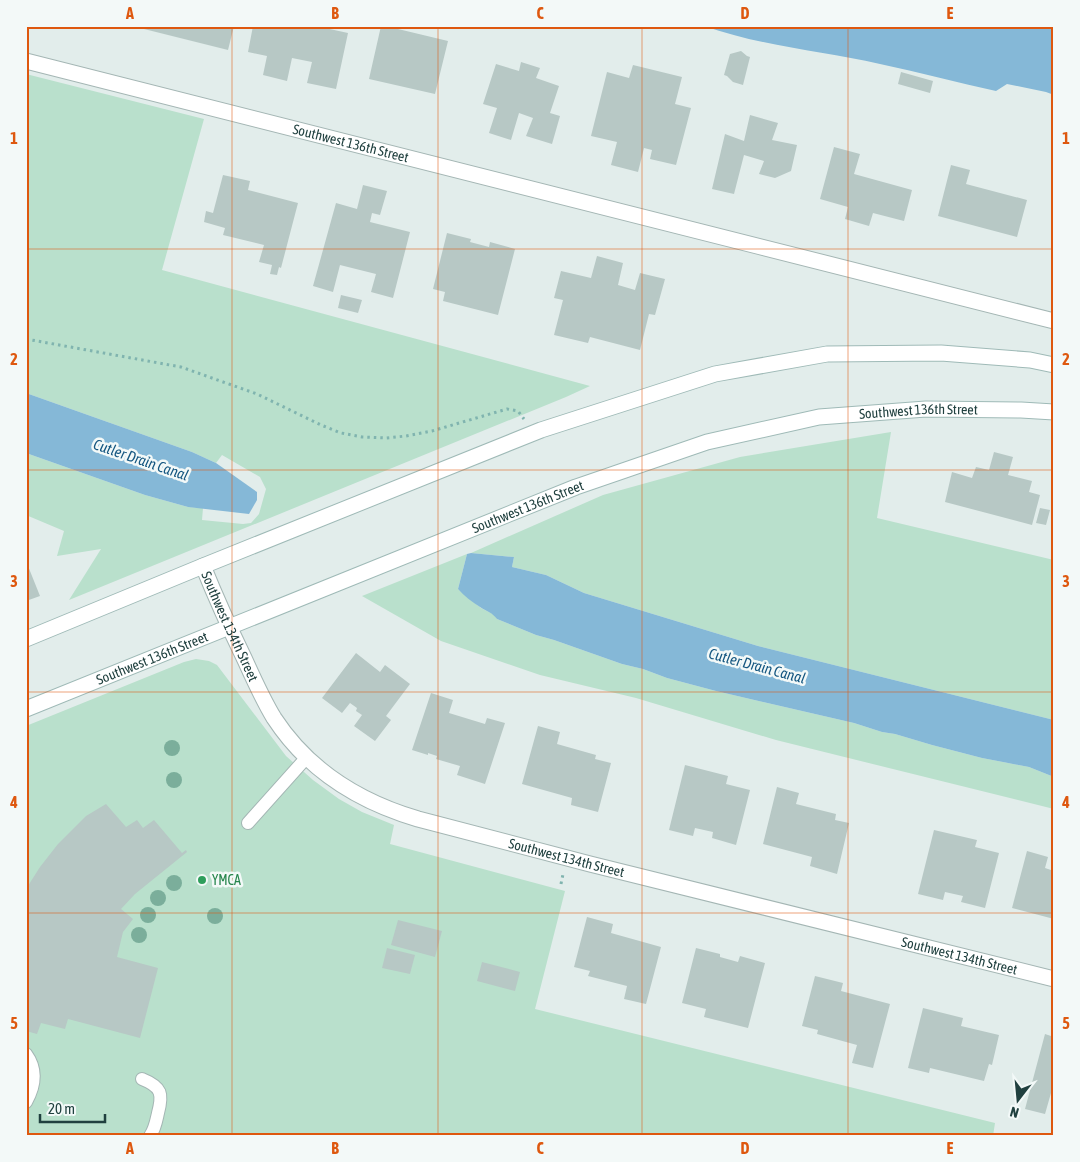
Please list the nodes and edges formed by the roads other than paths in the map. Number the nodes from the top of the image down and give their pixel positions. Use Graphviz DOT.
graph roads {
  1 [pos="26,61"];
  2 [pos="1054,321"];
  3 [pos="1054,365"];
  4 [pos="1054,412"];
  5 [pos="203,566"];
  6 [pos="229,628"];
  7 [pos="26,639"];
  8 [pos="26,709"];
  9 [pos="306,757"];
  10 [pos="248,823"];
  11 [pos="1054,979"];
  12 [pos="26,1054"];
  13 [pos="142,1080"];
  14 [pos="26,1102"];
  15 [pos="150,1136"];
  1 -- 2 [label="street, Southwest 136th Street"];
  3 -- 5 [label="street"];
  4 -- 6 [label="street, Southwest 136th Street"];
  5 -- 6 [label="street, Southwest 134th Street"];
  5 -- 7 [label="street"];
  6 -- 8 [label="street, Southwest 136th Street"];
  6 -- 9 [label="street, Southwest 134th Street"];
  9 -- 10 [label="lane"];
  9 -- 11 [label="street, Southwest 134th Street"];
  12 -- 14 [label="lane"];
  13 -- 15 [label="lane"];
}
